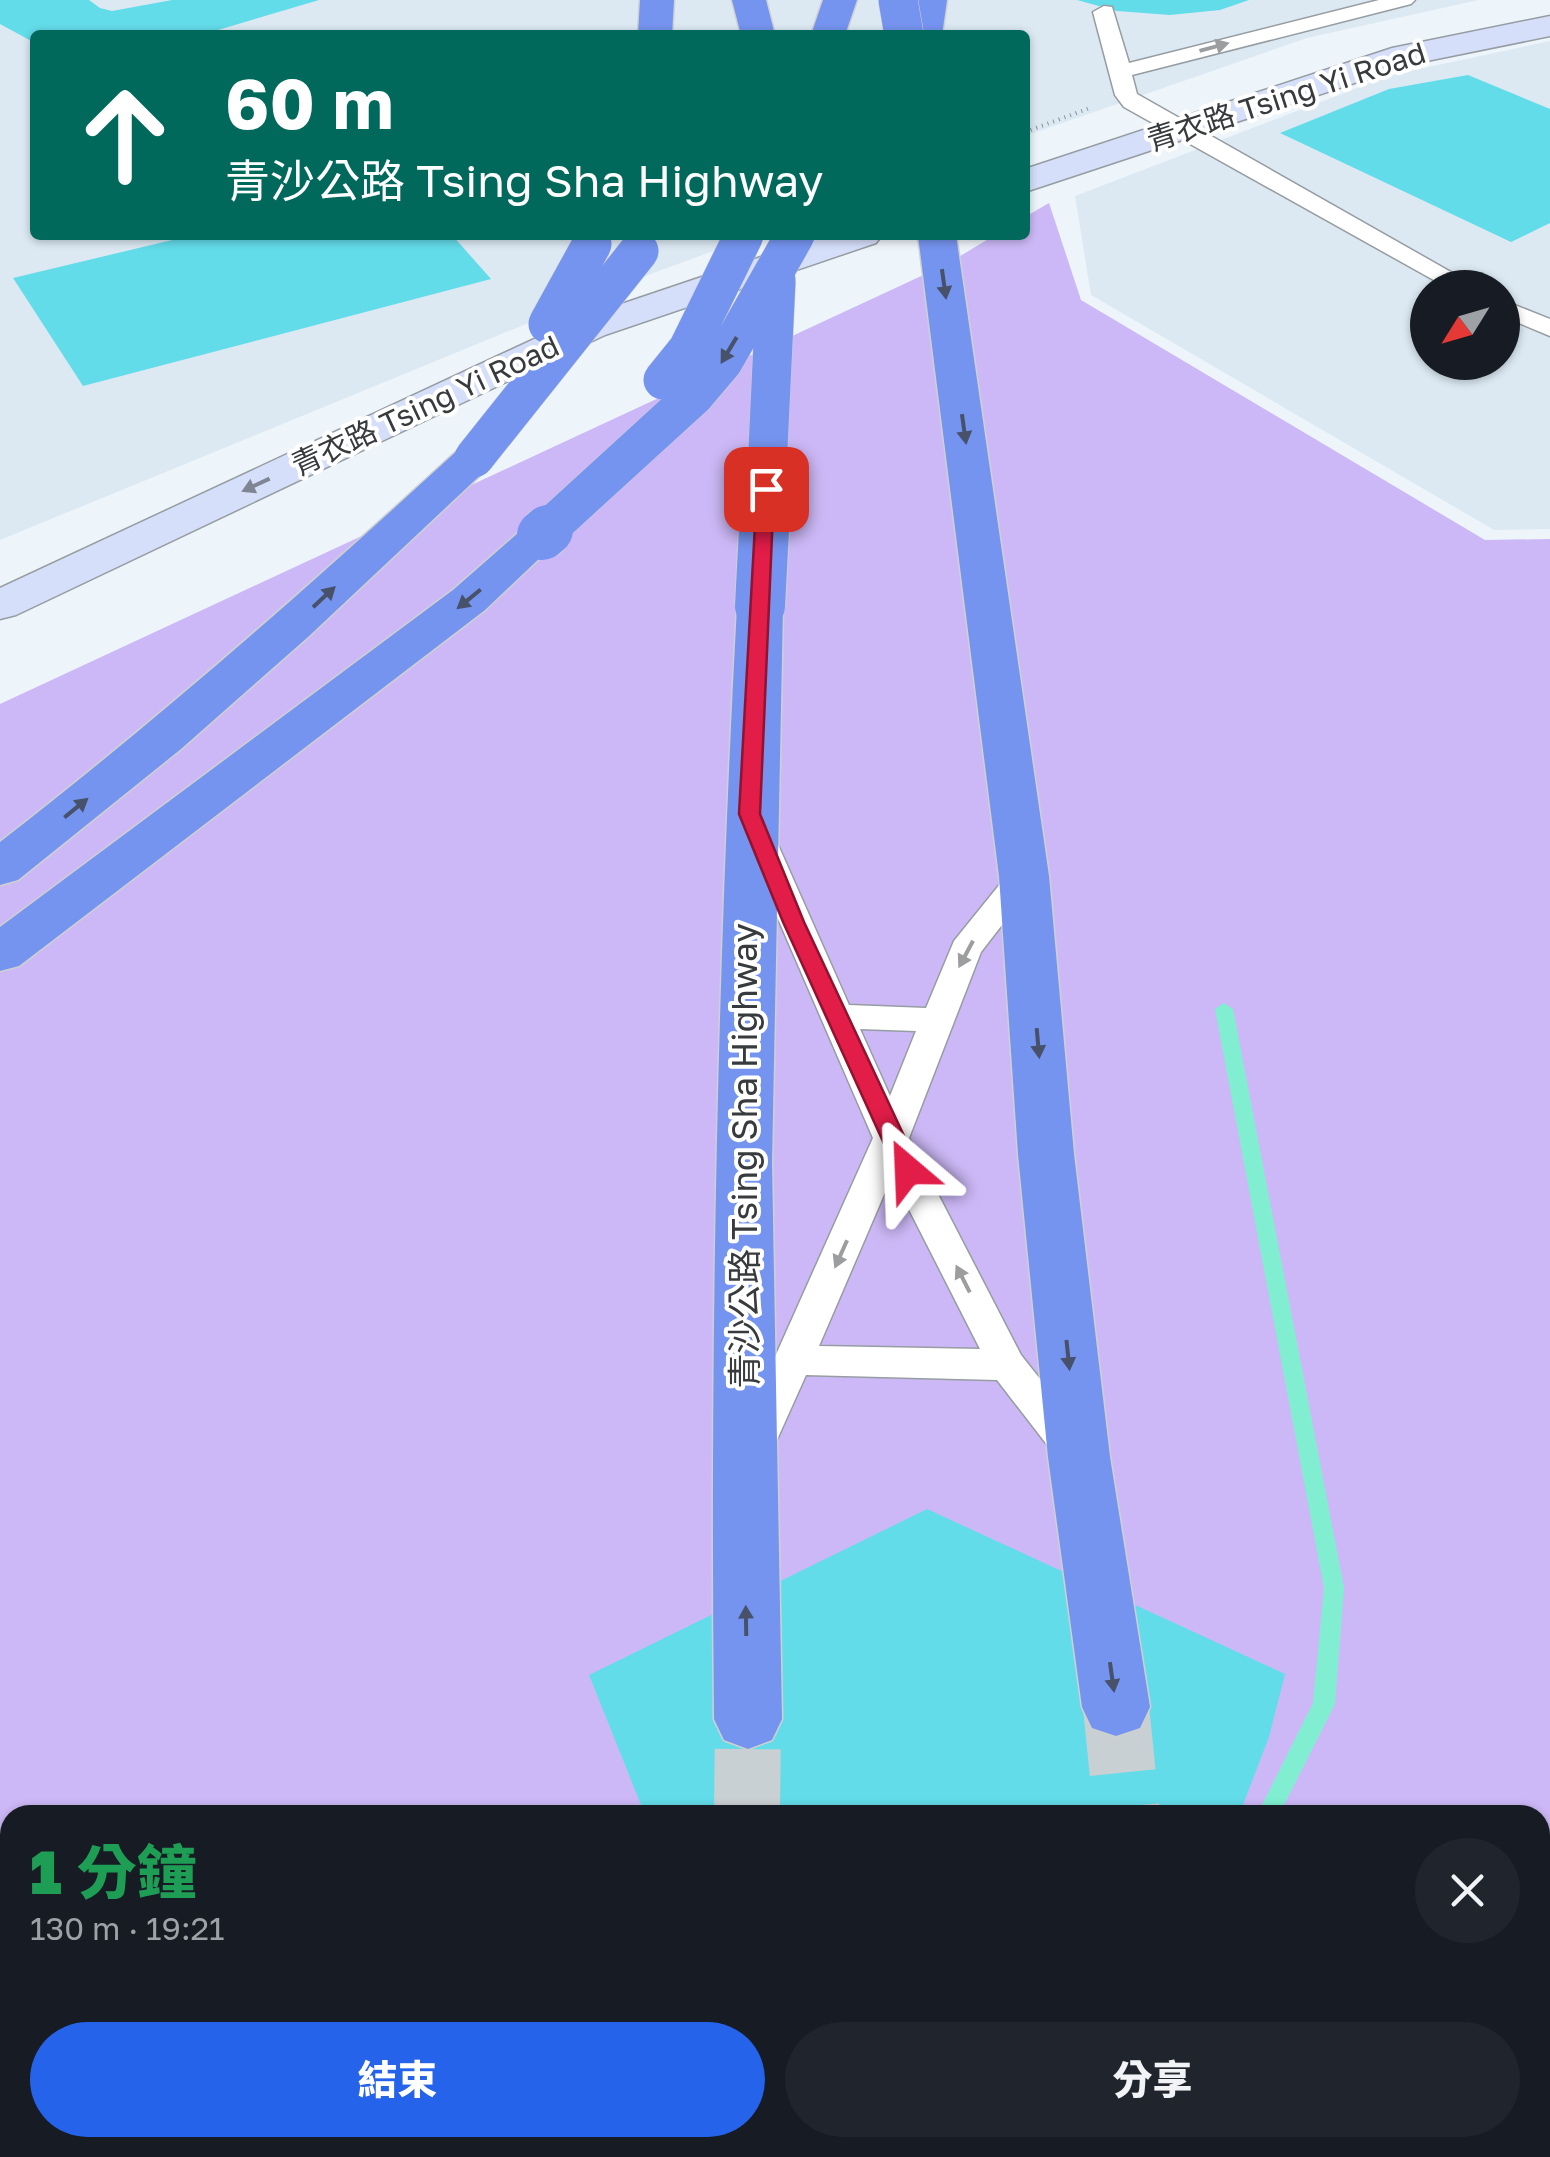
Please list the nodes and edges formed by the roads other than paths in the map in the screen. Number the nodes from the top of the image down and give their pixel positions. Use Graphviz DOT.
graph roads {
  1 [pos="657,0"];
  2 [pos="725,0"];
  3 [pos="749,0"];
  4 [pos="840,0"];
  5 [pos="898,0"];
  6 [pos="910,0"];
  7 [pos="930,0"];
  8 [pos="1312,0"];
  9 [pos="1404,0"];
  10 [pos="1550,3"];
  11 [pos="1104,12"];
  12 [pos="1336,16"];
  13 [pos="1550,26"];
  14 [pos="655,30"];
  15 [pos="724,30"];
  16 [pos="757,30"];
  17 [pos="830,30"];
  18 [pos="896,30"];
  19 [pos="903,30"];
  20 [pos="925,30"];
  21 [pos="1119,72"];
  22 [pos="1148,111"];
  23 [pos="1180,128"];
  24 [pos="1030,153"];
  25 [pos="1030,179"];
  26 [pos="593,240"];
  27 [pos="645,240"];
  28 [pos="742,240"];
  29 [pos="778,240"];
  30 [pos="782,240"];
  31 [pos="793,240"];
  32 [pos="848,240"];
  33 [pos="939,240"];
  34 [pos="1435,270"];
  35 [pos="1520,316"];
  36 [pos="1550,328"];
  37 [pos="474,458"];
  38 [pos="542,535"];
  39 [pos="0,568"];
  40 [pos="0,605"];
  41 [pos="749,814"];
  42 [pos="0,868"];
  43 [pos="1024,876"];
  44 [pos="0,953"];
  45 [pos="836,1016"];
  46 [pos="938,1020"];
  47 [pos="891,1138"];
  48 [pos="794,1360"];
  49 [pos="1007,1365"];
  50 [pos="1079,1457"];
  51 [pos="742,1476"];
  52 [pos="1116,1708"];
  53 [pos="748,1719"];
  1 -- 14 [label="highway"];
  2 -- 15 [label="highway"];
  3 -- 16 [label="highway"];
  4 -- 17 [label="highway"];
  5 -- 19 [label="highway, bridge"];
  6 -- 18 [label="highway, bridge"];
  7 -- 20 [label="highway"];
  8 -- 12 [label="lane"];
  9 -- 12 [label="lane"];
  10 -- 22 [label="main road, 青衣路 Tsing Yi Road"];
  11 -- 21 [label="lane"];
  21 -- 12 [label="lane, one-way"];
  13 -- 23 [label="main road, 青衣路 Tsing Yi Road"];
  21 -- 22 [label="lane"];
  22 -- 23 [label="lane"];
  22 -- 24 [label="main road, 青衣路 Tsing Yi Road"];
  23 -- 25 [label="main road, 青衣路 Tsing Yi Road"];
  23 -- 34 [label="lane"];
  26 -- 37 [label="highway, bridge"];
  27 -- 37 [label="highway, bridge"];
  28 -- 38 [label="highway, bridge"];
  29 -- 41 [label="highway, 青沙公路 Tsing Sha Highway, bridge"];
  30 -- 39 [label="main road, 青衣路 Tsing Yi Road"];
  31 -- 38 [label="highway, one-way, bridge"];
  32 -- 40 [label="main road, 青衣路 Tsing Yi Road, one-way"];
  33 -- 43 [label="highway, one-way"];
  35 -- 36 [label="lane"];
  42 -- 37 [label="highway, one-way"];
  38 -- 44 [label="highway, one-way"];
  41 -- 45 [label="lane"];
  41 -- 51 [label="highway, 青沙公路 Tsing Sha Highway"];
  43 -- 46 [label="lane, one-way"];
  43 -- 50 [label="highway, one-way"];
  45 -- 46 [label="lane"];
  45 -- 47 [label="lane"];
  46 -- 47 [label="lane"];
  47 -- 48 [label="lane, one-way"];
  49 -- 47 [label="lane, one-way"];
  48 -- 49 [label="lane"];
  48 -- 51 [label="lane"];
  49 -- 50 [label="lane"];
  50 -- 52 [label="highway, one-way"];
  53 -- 51 [label="highway, 青沙公路 Tsing Sha Highway, one-way"];
}
